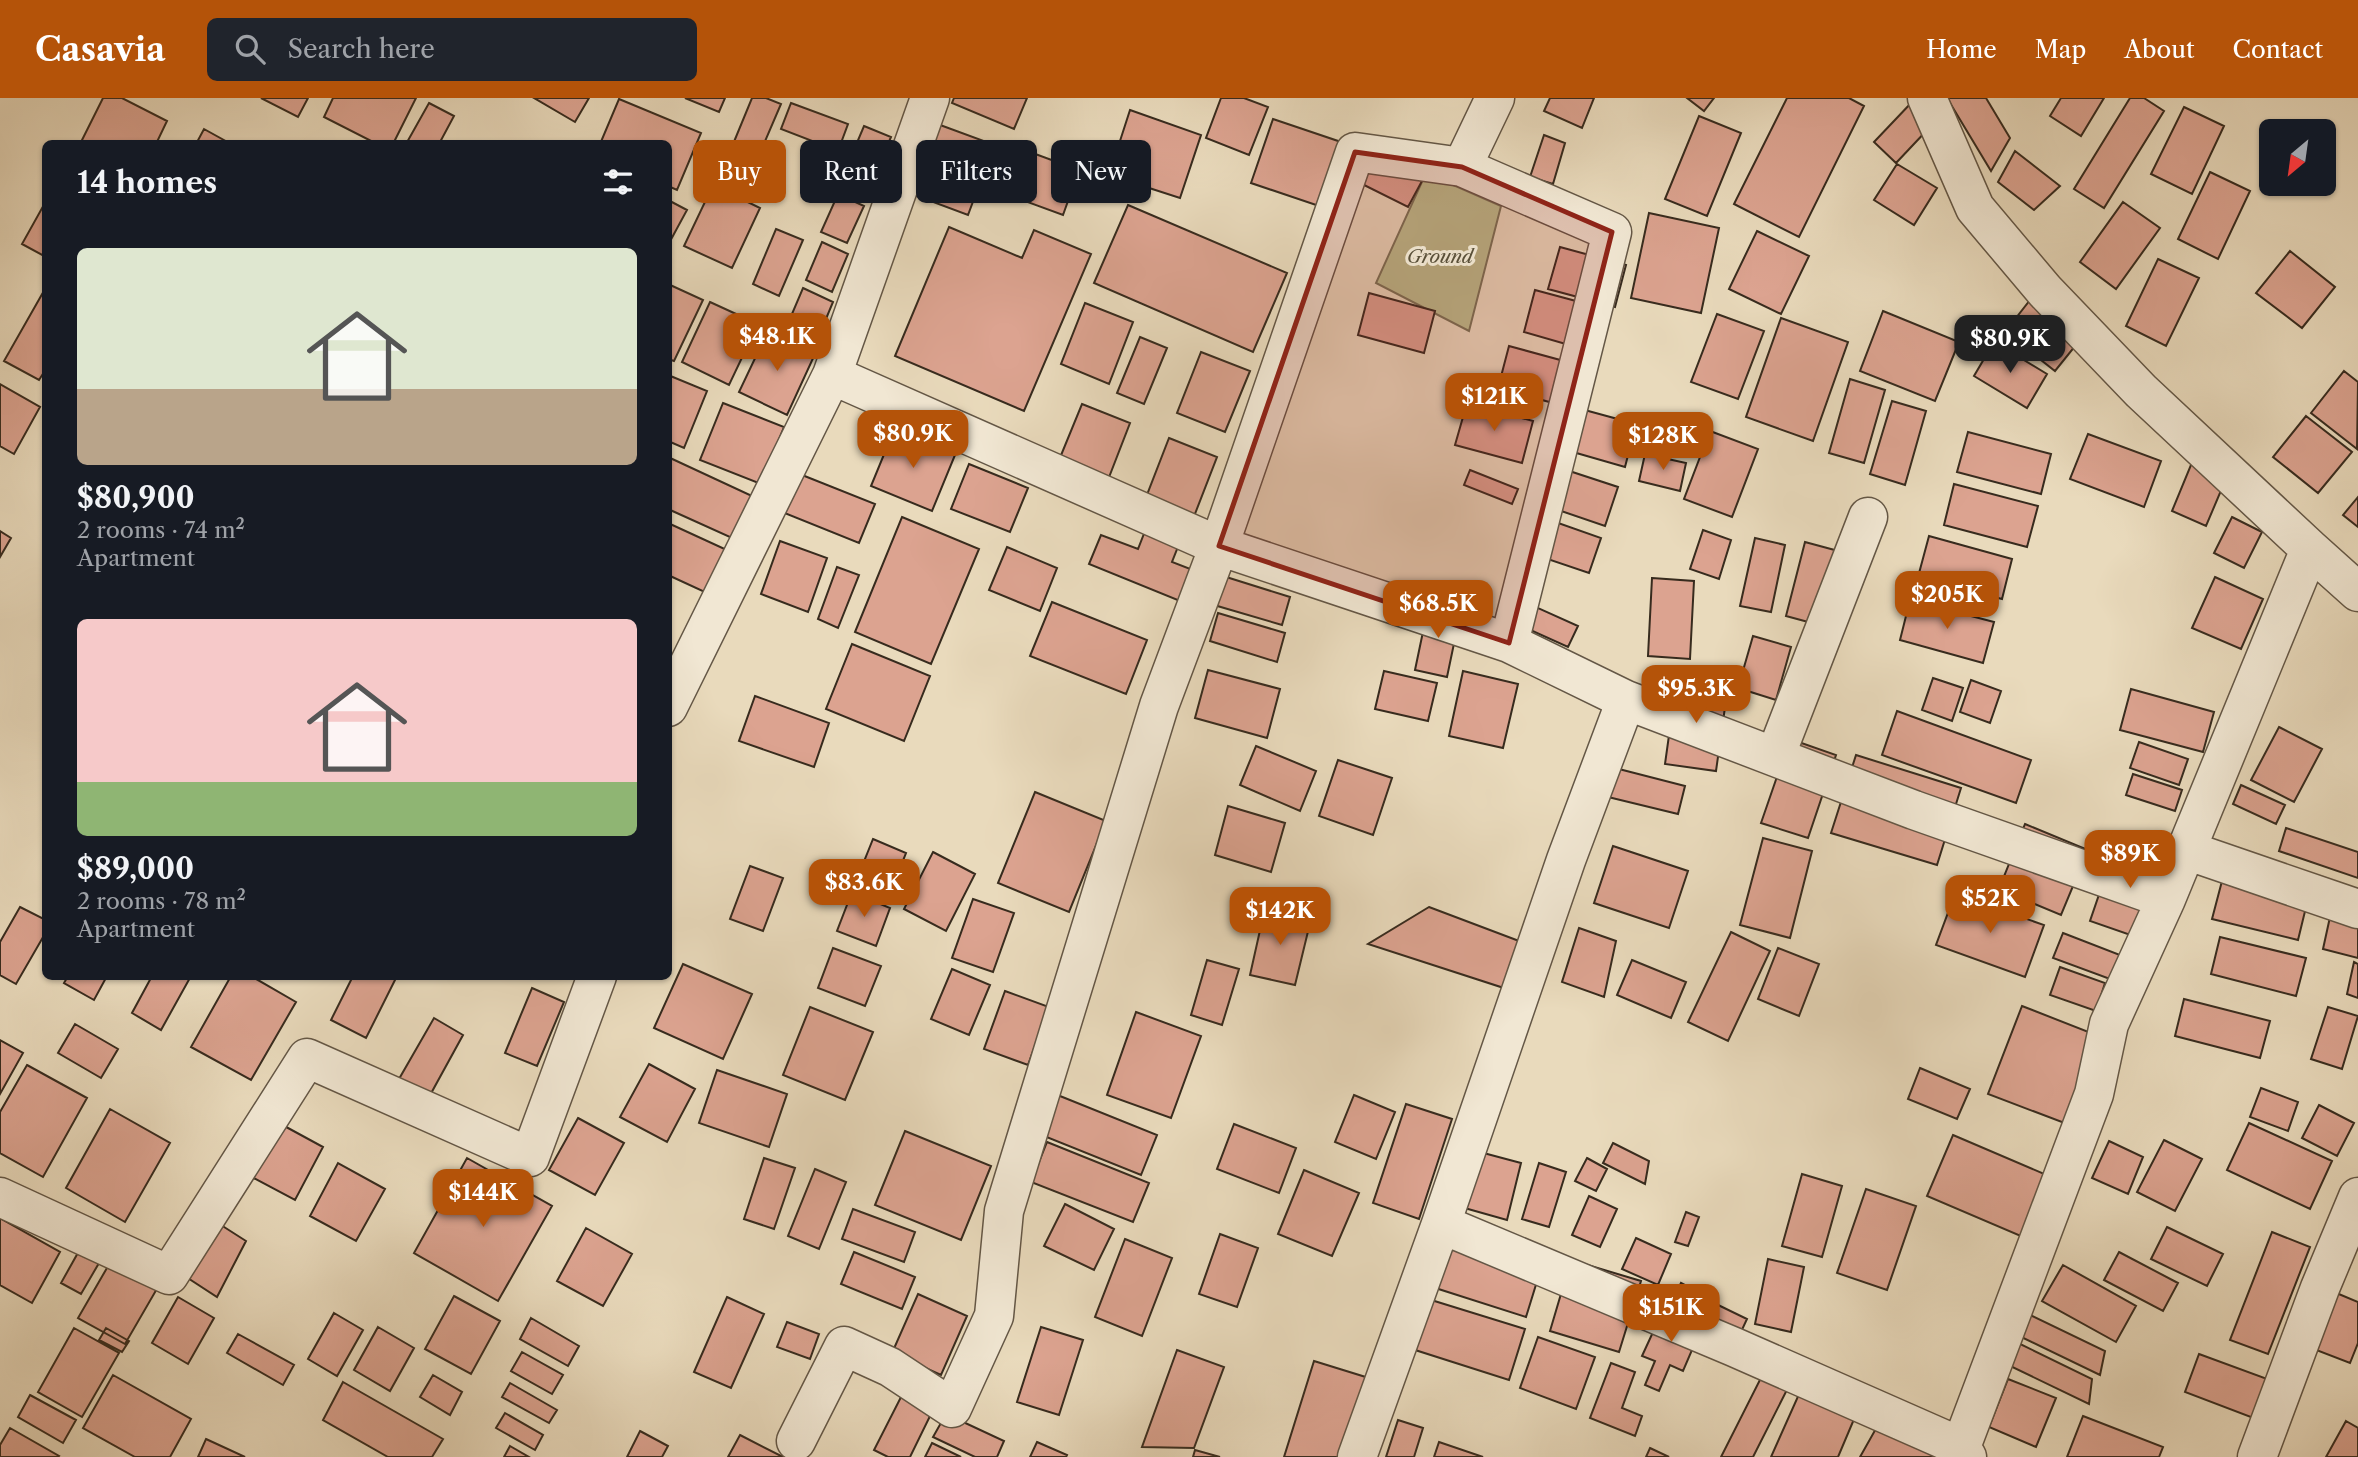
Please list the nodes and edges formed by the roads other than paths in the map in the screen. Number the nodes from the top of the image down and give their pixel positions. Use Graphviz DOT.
graph roads {
  1 [pos="930,98"];
  2 [pos="1495,98"];
  3 [pos="1927,98"];
  4 [pos="1462,167"];
  5 [pos="832,375"];
  6 [pos="1868,517"];
  7 [pos="1219,546"];
  8 [pos="2310,549"];
  9 [pos="2358,592"];
  10 [pos="1509,643"];
  11 [pos="672,699"];
  12 [pos="1626,700"];
  13 [pos="1775,757"];
  14 [pos="2186,850"];
  15 [pos="2166,899"];
  16 [pos="2358,909"];
  17 [pos="596,980"];
  18 [pos="0,1197"];
  19 [pos="2358,1197"];
  20 [pos="1441,1224"];
  21 [pos="796,1441"];
  22 [pos="1964,1452"];
  23 [pos="1357,1457"];
  24 [pos="2257,1457"];
  1 -- 5 [label="street"];
  2 -- 4 [label="street"];
  3 -- 8 [label="street"];
  4 -- 7 [label="street"];
  4 -- 10 [label="street"];
  5 -- 7 [label="street"];
  5 -- 11 [label="street"];
  6 -- 13 [label="street"];
  7 -- 10 [label="street"];
  7 -- 21 [label="street"];
  8 -- 9 [label="street"];
  8 -- 14 [label="street"];
  10 -- 12 [label="street"];
  12 -- 13 [label="street"];
  12 -- 20 [label="street"];
  13 -- 15 [label="street"];
  14 -- 15 [label="street"];
  14 -- 16 [label="street"];
  15 -- 22 [label="street"];
  17 -- 18 [label="street"];
  19 -- 24 [label="street"];
  20 -- 22 [label="street"];
  20 -- 23 [label="street"];
}
